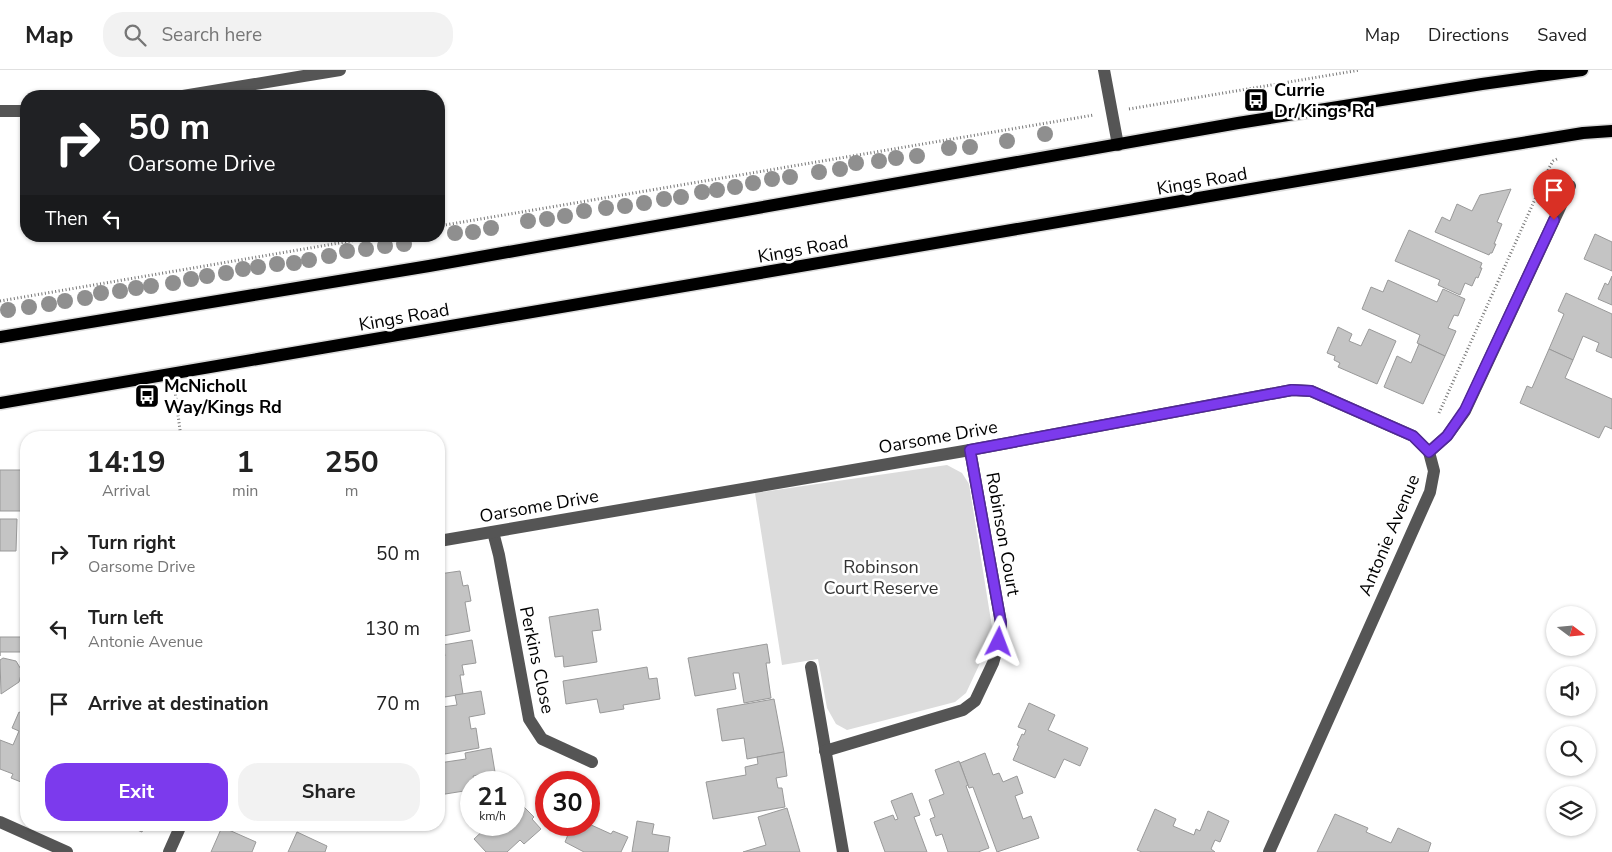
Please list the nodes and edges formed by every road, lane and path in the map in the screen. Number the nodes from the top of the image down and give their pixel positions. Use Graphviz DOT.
graph roads {
  1 [pos="340,70"];
  2 [pos="1104,70"];
  3 [pos="1360,70"];
  4 [pos="1582,70"];
  5 [pos="219,90"];
  6 [pos="0,111"];
  7 [pos="20,111"];
  8 [pos="1112,111"];
  9 [pos="1612,130"];
  10 [pos="1118,145"];
  11 [pos="1570,186"];
  12 [pos="445,225"];
  13 [pos="345,242"];
  14 [pos="0,301"];
  15 [pos="0,337"];
  16 [pos="176,374"];
  17 [pos="0,403"];
  18 [pos="180,431"];
  19 [pos="970,450"];
  20 [pos="1429,452"];
  21 [pos="493,532"];
  22 [pos="445,539"];
  23 [pos="811,667"];
  24 [pos="825,751"];
  25 [pos="592,762"];
  26 [pos="0,822"];
  27 [pos="20,831"];
  28 [pos="20,831"];
  29 [pos="178,831"];
  30 [pos="67,852"];
  31 [pos="169,852"];
  32 [pos="843,852"];
  33 [pos="1268,852"];
  1 -- 5 [label="street"];
  2 -- 8 [label="street"];
  3 -- 8 [label="path"];
  4 -- 10 [label="main road"];
  6 -- 7 [label="street"];
  8 -- 10 [label="street"];
  8 -- 12 [label="path"];
  9 -- 16 [label="main road, Kings Road"];
  10 -- 15 [label="main road"];
  11 -- 20 [label="street"];
  13 -- 14 [label="path"];
  16 -- 17 [label="main road, Kings Road"];
  16 -- 18 [label="path"];
  19 -- 20 [label="street, Oarsome Drive"];
  19 -- 21 [label="street, Oarsome Drive"];
  19 -- 24 [label="street, Robinson Court"];
  20 -- 33 [label="street, Antonie Avenue"];
  21 -- 22 [label="street, Oarsome Drive"];
  21 -- 25 [label="street, Perkins Close"];
  23 -- 24 [label="street"];
  24 -- 32 [label="street"];
  26 -- 27 [label="street"];
  28 -- 30 [label="street"];
  29 -- 31 [label="street"];
}
